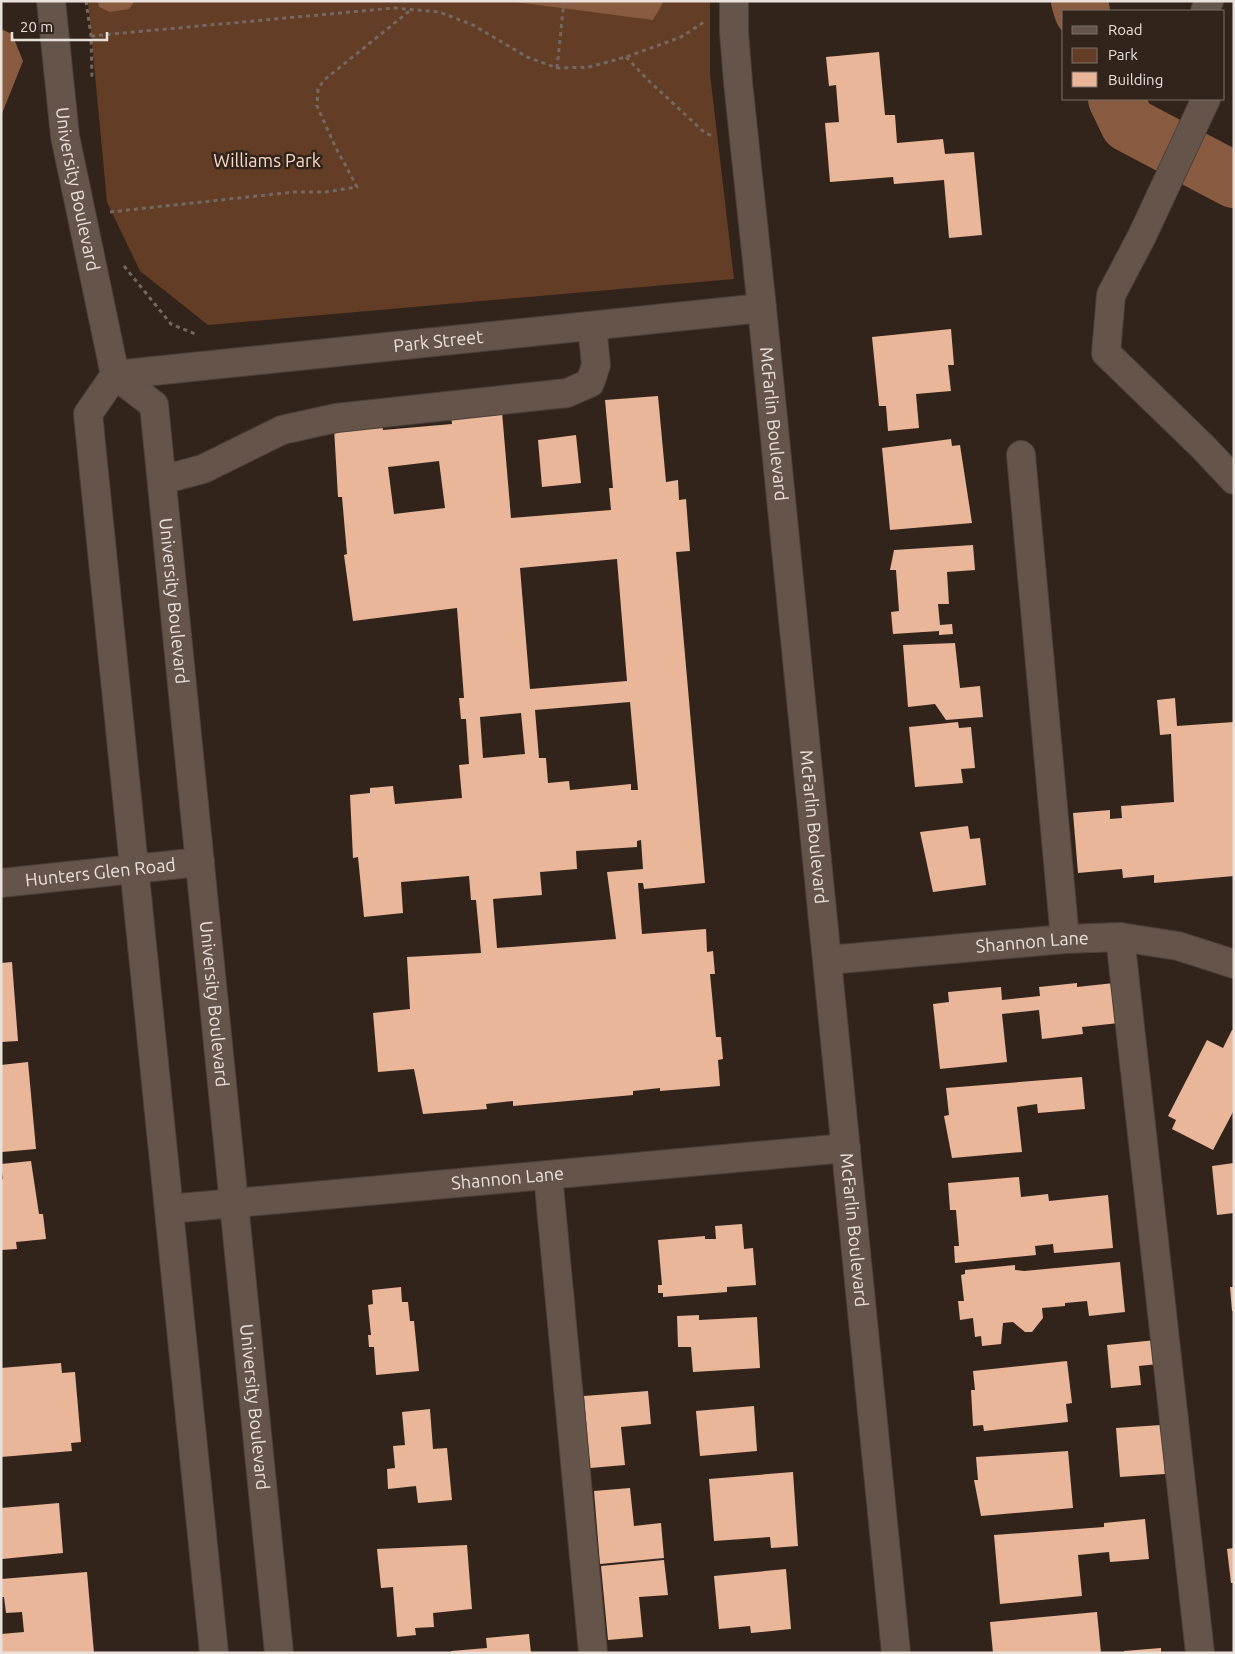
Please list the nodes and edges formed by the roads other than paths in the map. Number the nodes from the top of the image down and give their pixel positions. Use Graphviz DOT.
graph roads {
  1 [pos="51,1"];
  2 [pos="734,1"];
  3 [pos="1206,100"];
  4 [pos="762,308"];
  5 [pos="592,326"];
  6 [pos="115,375"];
  7 [pos="1021,455"];
  8 [pos="162,480"];
  9 [pos="1234,480"];
  10 [pos="200,862"];
  11 [pos="135,870"];
  12 [pos="1,883"];
  13 [pos="1120,937"];
  14 [pos="1065,939"];
  15 [pos="828,960"];
  16 [pos="1234,964"];
  17 [pos="846,1148"];
  18 [pos="548,1175"];
  19 [pos="234,1204"];
  20 [pos="169,1210"];
  21 [pos="214,1653"];
  22 [pos="279,1653"];
  23 [pos="593,1653"];
  24 [pos="896,1653"];
  25 [pos="1200,1653"];
  1 -- 6 [label="street, University Boulevard"];
  2 -- 4 [label="street, McFarlin Boulevard"];
  3 -- 9 [label="street"];
  4 -- 5 [label="street, Park Street"];
  4 -- 15 [label="street, McFarlin Boulevard"];
  5 -- 6 [label="street, Park Street"];
  5 -- 8 [label="street"];
  6 -- 8 [label="street, University Boulevard"];
  6 -- 11 [label="street"];
  7 -- 14 [label="street"];
  8 -- 10 [label="street, University Boulevard"];
  10 -- 11 [label="street, Hunters Glen Road"];
  10 -- 19 [label="street, University Boulevard"];
  11 -- 12 [label="street, Hunters Glen Road"];
  11 -- 20 [label="street"];
  13 -- 14 [label="street, Shannon Lane"];
  13 -- 16 [label="street, Shannon Lane"];
  13 -- 25 [label="street"];
  14 -- 15 [label="street, Shannon Lane"];
  15 -- 17 [label="street, McFarlin Boulevard"];
  17 -- 18 [label="street, Shannon Lane"];
  17 -- 24 [label="street, McFarlin Boulevard"];
  18 -- 19 [label="street, Shannon Lane"];
  18 -- 23 [label="street"];
  19 -- 20 [label="street, Shannon Lane"];
  19 -- 22 [label="street, University Boulevard"];
  20 -- 21 [label="street"];
}
